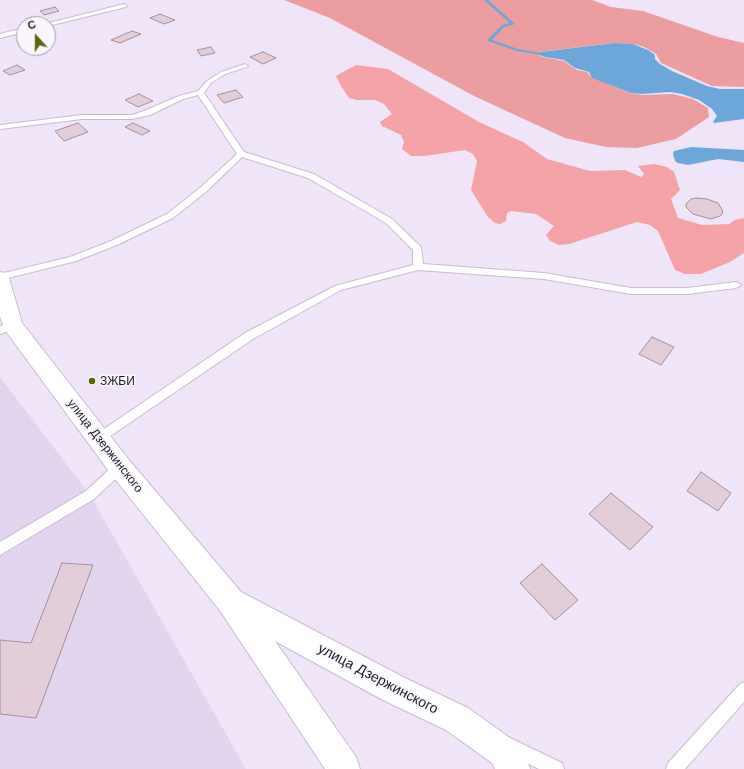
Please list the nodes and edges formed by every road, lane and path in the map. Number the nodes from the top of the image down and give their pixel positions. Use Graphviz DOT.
graph roads {
  1 [pos="124,6"];
  2 [pos="56,22"];
  3 [pos="16,32"];
  4 [pos="0,36"];
  5 [pos="245,66"];
  6 [pos="200,93"];
  7 [pos="0,127"];
  8 [pos="241,154"];
  9 [pos="418,267"];
  10 [pos="0,277"];
  11 [pos="736,285"];
  12 [pos="6,328"];
  13 [pos="99,438"];
  14 [pos="120,467"];
  15 [pos="0,549"];
  16 [pos="231,602"];
  17 [pos="744,690"];
  18 [pos="457,719"];
  19 [pos="344,769"];
  20 [pos="514,769"];
  21 [pos="556,769"];
  22 [pos="674,769"];
  1 -- 2 [label="lane"];
  3 -- 4 [label="lane"];
  5 -- 6 [label="lane"];
  6 -- 7 [label="lane"];
  6 -- 8 [label="lane"];
  8 -- 9 [label="lane"];
  8 -- 10 [label="lane"];
  9 -- 11 [label="lane"];
  9 -- 13 [label="lane"];
  10 -- 12 [label="street, улица Дзержинского"];
  12 -- 13 [label="street, улица Дзержинского"];
  13 -- 14 [label="street, улица Дзержинского"];
  14 -- 15 [label="lane"];
  14 -- 16 [label="street, улица Дзержинского"];
  16 -- 18 [label="street, улица Дзержинского"];
  16 -- 19 [label="street, улица Дзержинского"];
  17 -- 22 [label="lane"];
  18 -- 20 [label="street, улица Дзержинского"];
  18 -- 21 [label="lane"];
}
